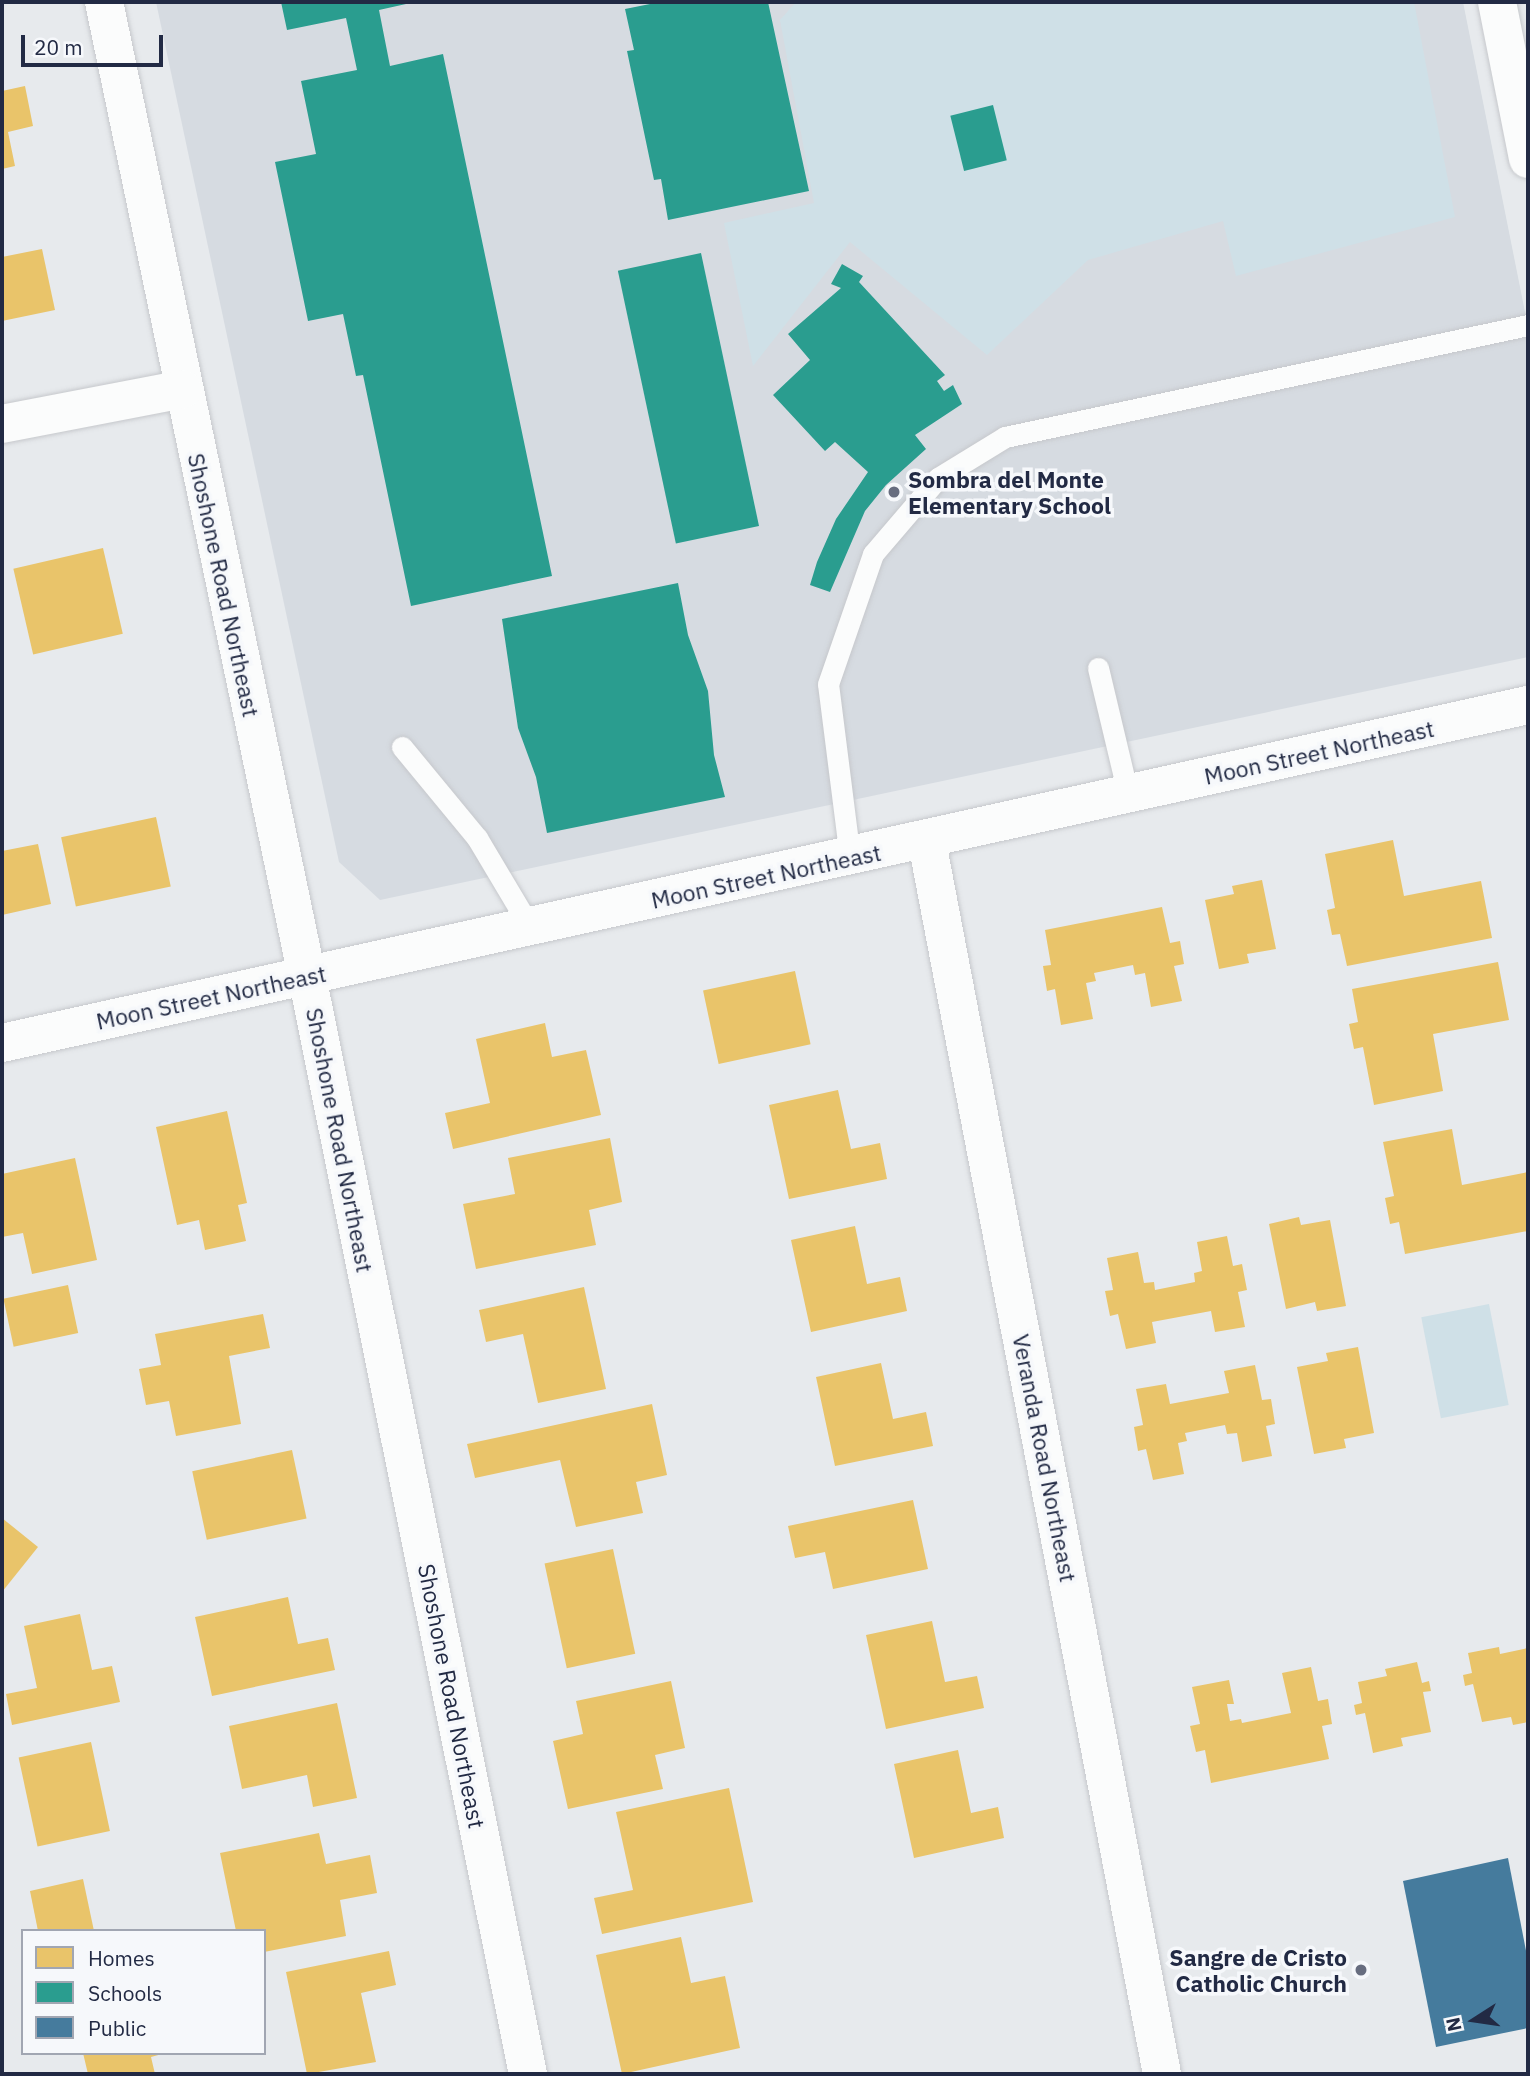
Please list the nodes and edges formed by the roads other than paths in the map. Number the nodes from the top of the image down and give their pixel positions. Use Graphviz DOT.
graph roads {
  1 [pos="104,2"];
  2 [pos="1497,2"];
  3 [pos="1528,159"];
  4 [pos="1528,325"];
  5 [pos="183,389"];
  6 [pos="2,424"];
  7 [pos="1098,668"];
  8 [pos="1528,705"];
  9 [pos="402,747"];
  10 [pos="1128,794"];
  11 [pos="927,842"];
  12 [pos="850,858"];
  13 [pos="530,927"];
  14 [pos="307,976"];
  15 [pos="2,1043"];
  16 [pos="528,2074"];
  17 [pos="1162,2074"];
  1 -- 5 [label="street, Shoshone Road Northeast"];
  2 -- 3 [label="street"];
  4 -- 12 [label="lane"];
  5 -- 6 [label="street"];
  5 -- 14 [label="street, Shoshone Road Northeast"];
  7 -- 10 [label="lane"];
  8 -- 10 [label="street, Moon Street Northeast"];
  9 -- 13 [label="lane"];
  10 -- 11 [label="street, Moon Street Northeast"];
  11 -- 12 [label="street, Moon Street Northeast"];
  11 -- 17 [label="street, Veranda Road Northeast"];
  12 -- 13 [label="street, Moon Street Northeast"];
  13 -- 14 [label="street, Moon Street Northeast"];
  14 -- 15 [label="street, Moon Street Northeast"];
  14 -- 16 [label="street, Shoshone Road Northeast"];
}
